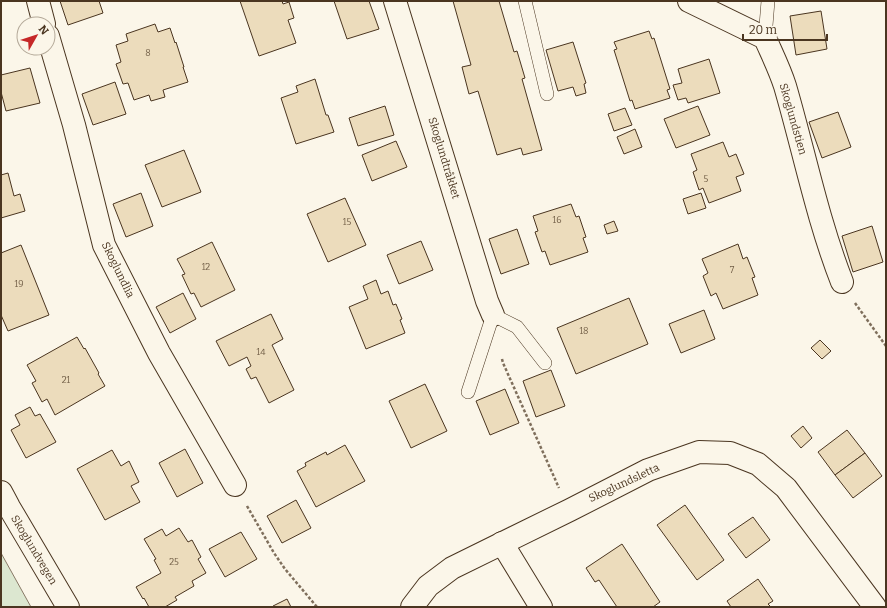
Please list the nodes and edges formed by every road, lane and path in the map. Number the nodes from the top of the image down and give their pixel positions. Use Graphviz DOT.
graph roads {
  1 [pos="38,1"];
  2 [pos="395,1"];
  3 [pos="524,1"];
  4 [pos="689,1"];
  5 [pos="768,1"];
  6 [pos="42,16"];
  7 [pos="765,38"];
  8 [pos="54,56"];
  9 [pos="547,94"];
  10 [pos="842,282"];
  11 [pos="493,315"];
  12 [pos="886,346"];
  13 [pos="501,356"];
  14 [pos="545,363"];
  15 [pos="468,392"];
  16 [pos="235,485"];
  17 [pos="1,492"];
  18 [pos="570,510"];
  19 [pos="502,543"];
  20 [pos="872,606"];
  21 [pos="68,607"];
  22 [pos="317,607"];
  23 [pos="412,607"];
  24 [pos="541,607"];
  1 -- 6 [label="street"];
  2 -- 11 [label="street, Skoglundtråkket"];
  3 -- 9 [label="lane"];
  4 -- 7 [label="street"];
  5 -- 7 [label="lane"];
  7 -- 10 [label="street, Skoglundstien"];
  8 -- 16 [label="street, Skoglundlia"];
  10 -- 12 [label="path"];
  11 -- 14 [label="lane"];
  11 -- 15 [label="lane"];
  13 -- 18 [label="path"];
  16 -- 22 [label="path"];
  17 -- 21 [label="street, Skoglundvegen"];
  18 -- 19 [label="street, Skoglundsletta"];
  18 -- 20 [label="street, Skoglundsletta"];
  19 -- 23 [label="street, Skoglundsletta"];
  19 -- 24 [label="street"];
}
